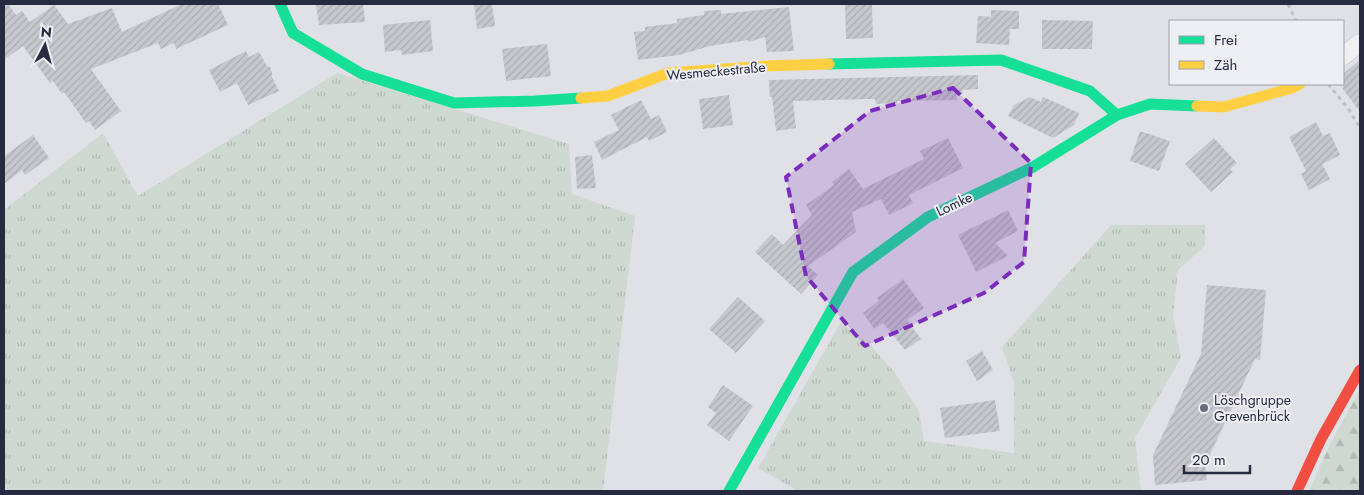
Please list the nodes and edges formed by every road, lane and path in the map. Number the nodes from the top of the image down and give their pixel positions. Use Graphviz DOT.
graph roads {
  1 [pos="280,4"];
  2 [pos="1288,4"];
  3 [pos="1296,20"];
  4 [pos="1360,43"];
  5 [pos="1344,55"];
  6 [pos="1298,85"];
  7 [pos="1329,85"];
  8 [pos="1117,116"];
  9 [pos="1360,128"];
  10 [pos="1360,370"];
  11 [pos="729,491"];
  12 [pos="1297,491"];
  1 -- 8 [label="street, Wesmeckestraße"];
  2 -- 3 [label="path"];
  4 -- 5 [label="street"];
  6 -- 8 [label="street, Lomke"];
  7 -- 9 [label="path"];
  8 -- 11 [label="street, Lomke"];
  10 -- 12 [label="street"];
}
